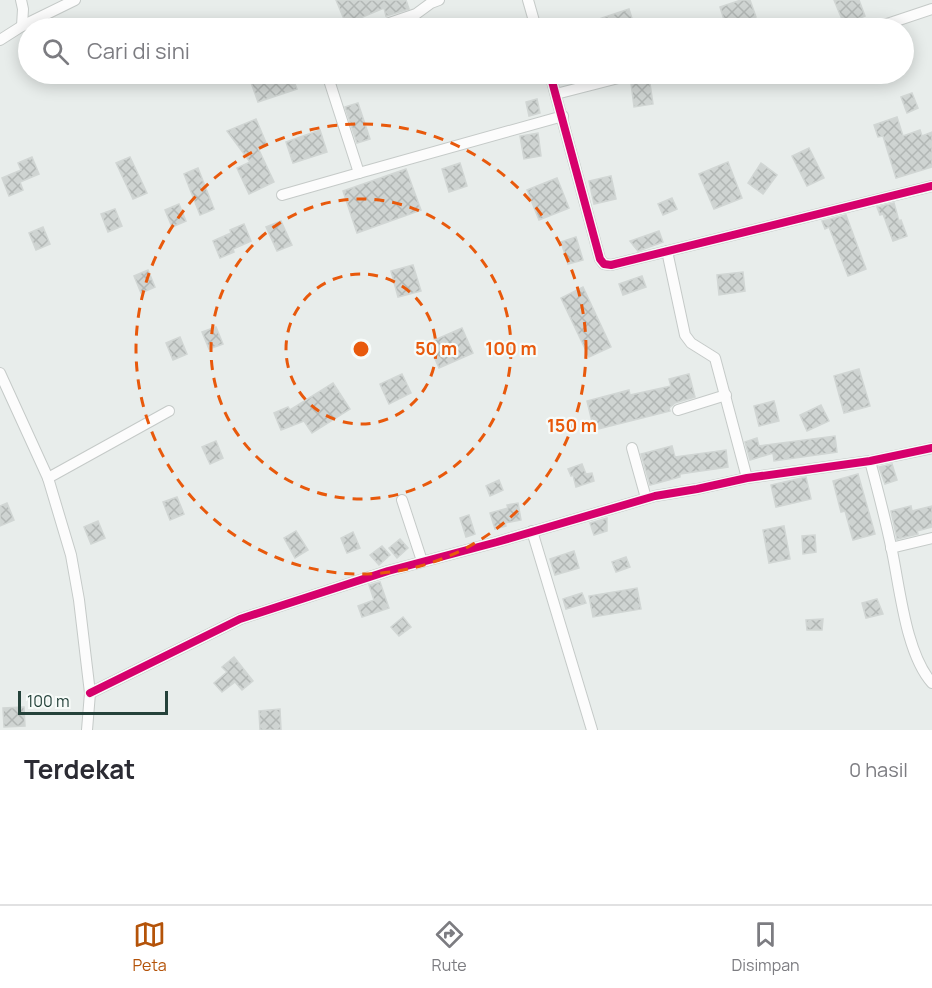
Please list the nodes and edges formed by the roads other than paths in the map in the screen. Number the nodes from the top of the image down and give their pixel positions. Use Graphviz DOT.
graph roads {
  1 [pos="21,0"];
  2 [pos="75,0"];
  3 [pos="439,0"];
  4 [pos="528,0"];
  5 [pos="932,9"];
  6 [pos="22,18"];
  7 [pos="38,18"];
  8 [pos="404,18"];
  9 [pos="533,18"];
  10 [pos="905,18"];
  11 [pos="18,29"];
  12 [pos="0,40"];
  13 [pos="330,84"];
  14 [pos="553,84"];
  15 [pos="594,84"];
  16 [pos="556,94"];
  17 [pos="562,116"];
  18 [pos="359,173"];
  19 [pos="932,186"];
  20 [pos="282,195"];
  21 [pos="667,251"];
  22 [pos="0,373"];
  23 [pos="726,395"];
  24 [pos="678,410"];
  25 [pos="169,411"];
  26 [pos="632,448"];
  27 [pos="932,448"];
  28 [pos="870,461"];
  29 [pos="48,478"];
  30 [pos="747,478"];
  31 [pos="646,498"];
  32 [pos="402,500"];
  33 [pos="532,531"];
  34 [pos="932,538"];
  35 [pos="891,548"];
  36 [pos="422,561"];
  37 [pos="932,683"];
  38 [pos="90,693"];
  39 [pos="87,730"];
  40 [pos="592,730"];
  1 -- 6 [label="street"];
  2 -- 7 [label="street"];
  3 -- 8 [label="street"];
  4 -- 9 [label="street"];
  5 -- 10 [label="street"];
  11 -- 12 [label="street"];
  13 -- 18 [label="street"];
  14 -- 16 [label="street"];
  15 -- 16 [label="street"];
  16 -- 17 [label="street"];
  17 -- 18 [label="street"];
  17 -- 21 [label="street"];
  18 -- 20 [label="street"];
  19 -- 21 [label="street"];
  21 -- 23 [label="street"];
  22 -- 29 [label="street"];
  23 -- 24 [label="street"];
  23 -- 30 [label="street"];
  25 -- 29 [label="street"];
  26 -- 31 [label="street"];
  27 -- 28 [label="street"];
  28 -- 30 [label="street"];
  28 -- 35 [label="street"];
  29 -- 38 [label="street"];
  30 -- 31 [label="street"];
  31 -- 33 [label="street"];
  32 -- 36 [label="street"];
  33 -- 36 [label="street"];
  33 -- 40 [label="street"];
  34 -- 35 [label="street"];
  35 -- 37 [label="street"];
  36 -- 38 [label="street"];
  38 -- 39 [label="street"];
}
